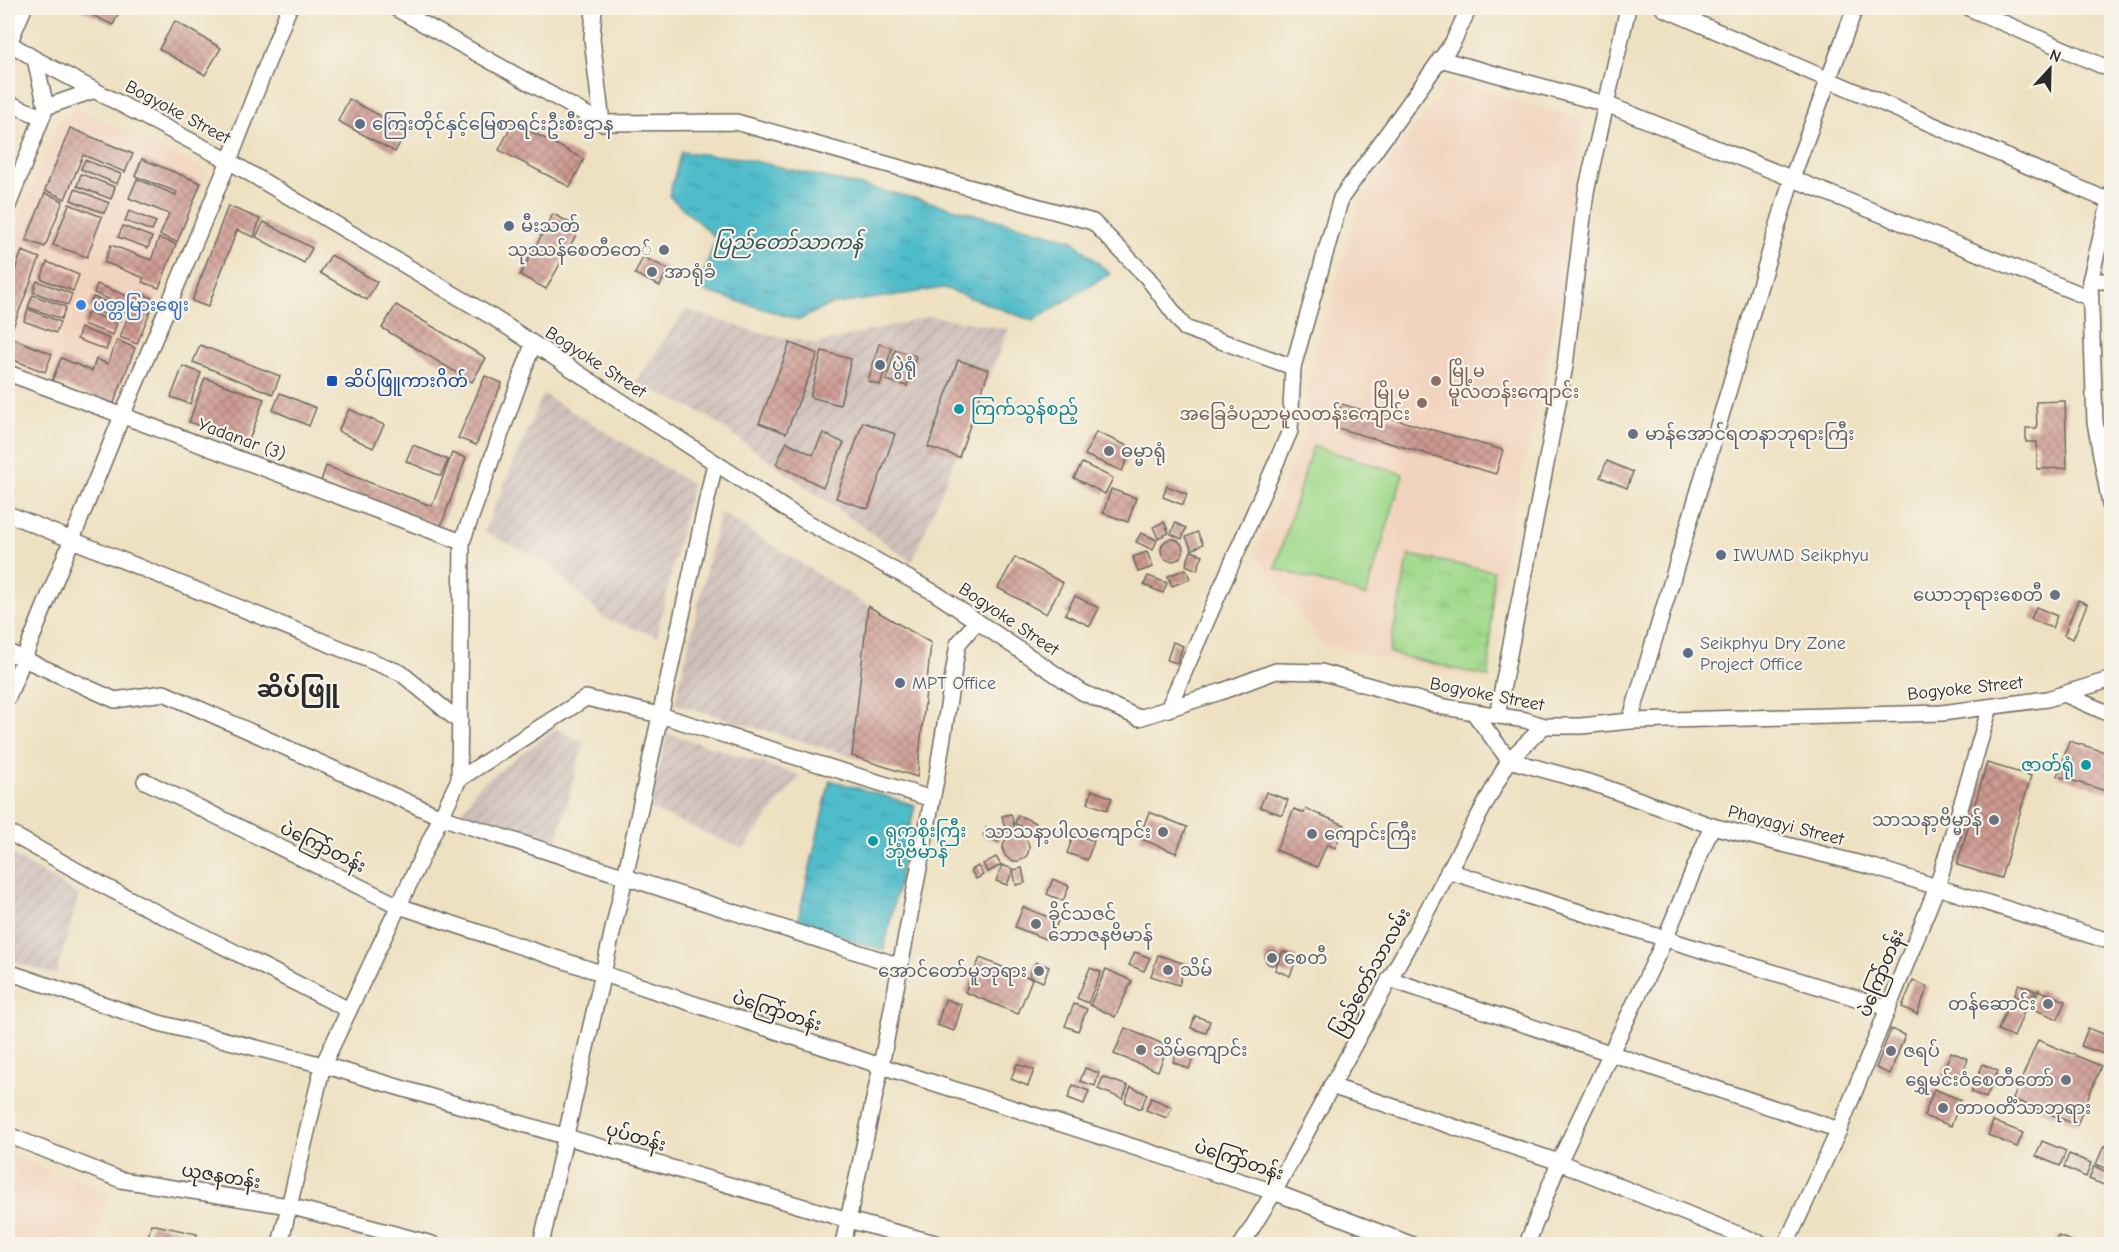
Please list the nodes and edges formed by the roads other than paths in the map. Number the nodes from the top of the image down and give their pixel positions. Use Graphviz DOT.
graph roads {
  1 [pos="24,8"];
  2 [pos="289,8"];
  3 [pos="395,8"];
  4 [pos="594,8"];
  5 [pos="1469,8"];
  6 [pos="1628,8"];
  7 [pos="1663,8"];
  8 [pos="1855,8"];
  9 [pos="1969,8"];
  10 [pos="8,42"];
  11 [pos="35,59"];
  12 [pos="1440,59"];
  13 [pos="2112,70"];
  14 [pos="1828,79"];
  15 [pos="95,90"];
  16 [pos="8,103"];
  17 [pos="1606,104"];
  18 [pos="44,112"];
  19 [pos="602,123"];
  20 [pos="230,161"];
  21 [pos="1792,178"];
  22 [pos="2110,197"];
  23 [pos="8,206"];
  24 [pos="2112,280"];
  25 [pos="2090,281"];
  26 [pos="2090,298"];
  27 [pos="533,344"];
  28 [pos="1293,367"];
  29 [pos="8,373"];
  30 [pos="122,416"];
  31 [pos="715,463"];
  32 [pos="8,514"];
  33 [pos="2112,514"];
  34 [pos="72,540"];
  35 [pos="462,542"];
  36 [pos="977,621"];
  37 [pos="8,652"];
  38 [pos="24,658"];
  39 [pos="2111,679"];
  40 [pos="2064,694"];
  41 [pos="8,696"];
  42 [pos="1990,706"];
  43 [pos="1168,709"];
  44 [pos="1474,713"];
  45 [pos="660,715"];
  46 [pos="2112,715"];
  47 [pos="1497,716"];
  48 [pos="1630,720"];
  49 [pos="460,722"];
  50 [pos="1544,726"];
  51 [pos="1509,760"];
  52 [pos="459,778"];
  53 [pos="145,781"];
  54 [pos="932,799"];
  55 [pos="441,818"];
  56 [pos="1712,826"];
  57 [pos="8,832"];
  58 [pos="1448,871"];
  59 [pos="625,877"];
  60 [pos="1937,887"];
  61 [pos="399,906"];
  62 [pos="1665,939"];
  63 [pos="2112,942"];
  64 [pos="900,966"];
  65 [pos="8,972"];
  66 [pos="603,974"];
  67 [pos="1389,979"];
  68 [pos="1888,1008"];
  69 [pos="349,1010"];
  70 [pos="1612,1054"];
  71 [pos="323,1065"];
  72 [pos="881,1066"];
  73 [pos="1331,1086"];
  74 [pos="1839,1130"];
  75 [pos="8,1135"];
  76 [pos="564,1136"];
  77 [pos="1560,1162"];
  78 [pos="1274,1192"];
  79 [pos="289,1206"];
  80 [pos="848,1220"];
  81 [pos="280,1245"];
  82 [pos="432,1245"];
  83 [pos="541,1245"];
  84 [pos="843,1245"];
  85 [pos="939,1245"];
  86 [pos="1242,1245"];
  87 [pos="1410,1245"];
  88 [pos="1527,1245"];
  89 [pos="1762,1245"];
  90 [pos="1786,1245"];
  1 -- 10 [label="street"];
  2 -- 20 [label="street"];
  3 -- 19 [label="street"];
  4 -- 19 [label="street"];
  5 -- 12 [label="street"];
  6 -- 17 [label="street"];
  7 -- 14 [label="street"];
  8 -- 14 [label="street"];
  9 -- 13 [label="street"];
  10 -- 11 [label="street, Bogyoke Street"];
  11 -- 15 [label="street, Bogyoke Street"];
  11 -- 18 [label="street"];
  12 -- 17 [label="street"];
  12 -- 28 [label="street"];
  14 -- 21 [label="street"];
  14 -- 22 [label="street"];
  15 -- 18 [label="street"];
  15 -- 20 [label="street, Bogyoke Street"];
  16 -- 18 [label="street"];
  17 -- 21 [label="street"];
  17 -- 47 [label="street"];
  18 -- 23 [label="street"];
  19 -- 28 [label="street"];
  20 -- 27 [label="street, Bogyoke Street"];
  20 -- 30 [label="street"];
  21 -- 26 [label="street"];
  21 -- 48 [label="street"];
  22 -- 25 [label="street"];
  24 -- 25 [label="street"];
  25 -- 26 [label="street"];
  26 -- 33 [label="street"];
  27 -- 31 [label="street, Bogyoke Street"];
  27 -- 35 [label="street"];
  28 -- 43 [label="street"];
  29 -- 30 [label="street, Yadanar (3)"];
  30 -- 34 [label="street"];
  30 -- 35 [label="street, Yadanar (3)"];
  31 -- 36 [label="street, Bogyoke Street"];
  31 -- 45 [label="street"];
  32 -- 34 [label="street"];
  34 -- 38 [label="street"];
  34 -- 49 [label="street"];
  35 -- 49 [label="street"];
  36 -- 43 [label="street, Bogyoke Street"];
  36 -- 54 [label="street"];
  37 -- 38 [label="street"];
  38 -- 41 [label="street"];
  38 -- 55 [label="street"];
  39 -- 40 [label="street, Bogyoke Street"];
  40 -- 42 [label="street, Bogyoke Street"];
  40 -- 46 [label="street"];
  42 -- 48 [label="street, Bogyoke Street"];
  42 -- 60 [label="street, ပဲကြော်တန်း"];
  43 -- 44 [label="street, Bogyoke Street"];
  44 -- 47 [label="street, Bogyoke Street"];
  44 -- 51 [label="street"];
  45 -- 52 [label="street"];
  45 -- 54 [label="street"];
  45 -- 59 [label="street"];
  47 -- 50 [label="street, Bogyoke Street"];
  48 -- 50 [label="street, Bogyoke Street"];
  49 -- 52 [label="street"];
  50 -- 51 [label="street, ပြည်တော်သာလမ်း"];
  51 -- 56 [label="street, Phayagyi Street"];
  51 -- 58 [label="street, ပြည်တော်သာလမ်း"];
  52 -- 55 [label="street"];
  53 -- 61 [label="street, ပဲကြော်တန်း"];
  54 -- 64 [label="street"];
  55 -- 59 [label="street"];
  55 -- 61 [label="street"];
  56 -- 60 [label="street, Phayagyi Street"];
  56 -- 62 [label="street"];
  57 -- 69 [label="street"];
  58 -- 62 [label="street"];
  58 -- 67 [label="street, ပြည်တော်သာလမ်း"];
  59 -- 64 [label="street"];
  59 -- 66 [label="street"];
  60 -- 63 [label="street, Phayagyi Street"];
  60 -- 68 [label="street, ပဲကြော်တန်း"];
  61 -- 66 [label="street, ပဲကြော်တန်း"];
  61 -- 69 [label="street"];
  62 -- 68 [label="street"];
  62 -- 70 [label="street"];
  64 -- 72 [label="street"];
  65 -- 71 [label="street, ပုပ်တန်း"];
  66 -- 72 [label="street, ပဲကြော်တန်း"];
  66 -- 76 [label="street"];
  67 -- 70 [label="street"];
  67 -- 73 [label="street, ပြည်တော်သာလမ်း"];
  68 -- 74 [label="street, ပဲကြော်တန်း"];
  69 -- 71 [label="street"];
  70 -- 74 [label="street"];
  70 -- 77 [label="street"];
  71 -- 76 [label="street, ပုပ်တန်း"];
  71 -- 79 [label="street"];
  72 -- 78 [label="street, ပဲကြော်တန်း"];
  72 -- 80 [label="street"];
  73 -- 77 [label="street"];
  73 -- 78 [label="street, ပြည်တော်သာလမ်း"];
  74 -- 90 [label="street, ပဲကြော်တန်း"];
  75 -- 79 [label="street, ယုဇနတန်း"];
  76 -- 80 [label="street, ပုပ်တန်း"];
  76 -- 83 [label="street"];
  77 -- 88 [label="street"];
  77 -- 89 [label="street"];
  78 -- 86 [label="street, ပြည်တော်သာလမ်း"];
  78 -- 87 [label="street, ပဲကြော်တန်း"];
  79 -- 81 [label="street"];
  79 -- 82 [label="street, ယုဇနတန်း"];
  80 -- 84 [label="street"];
  80 -- 85 [label="street, ပုပ်တန်း"];
}
